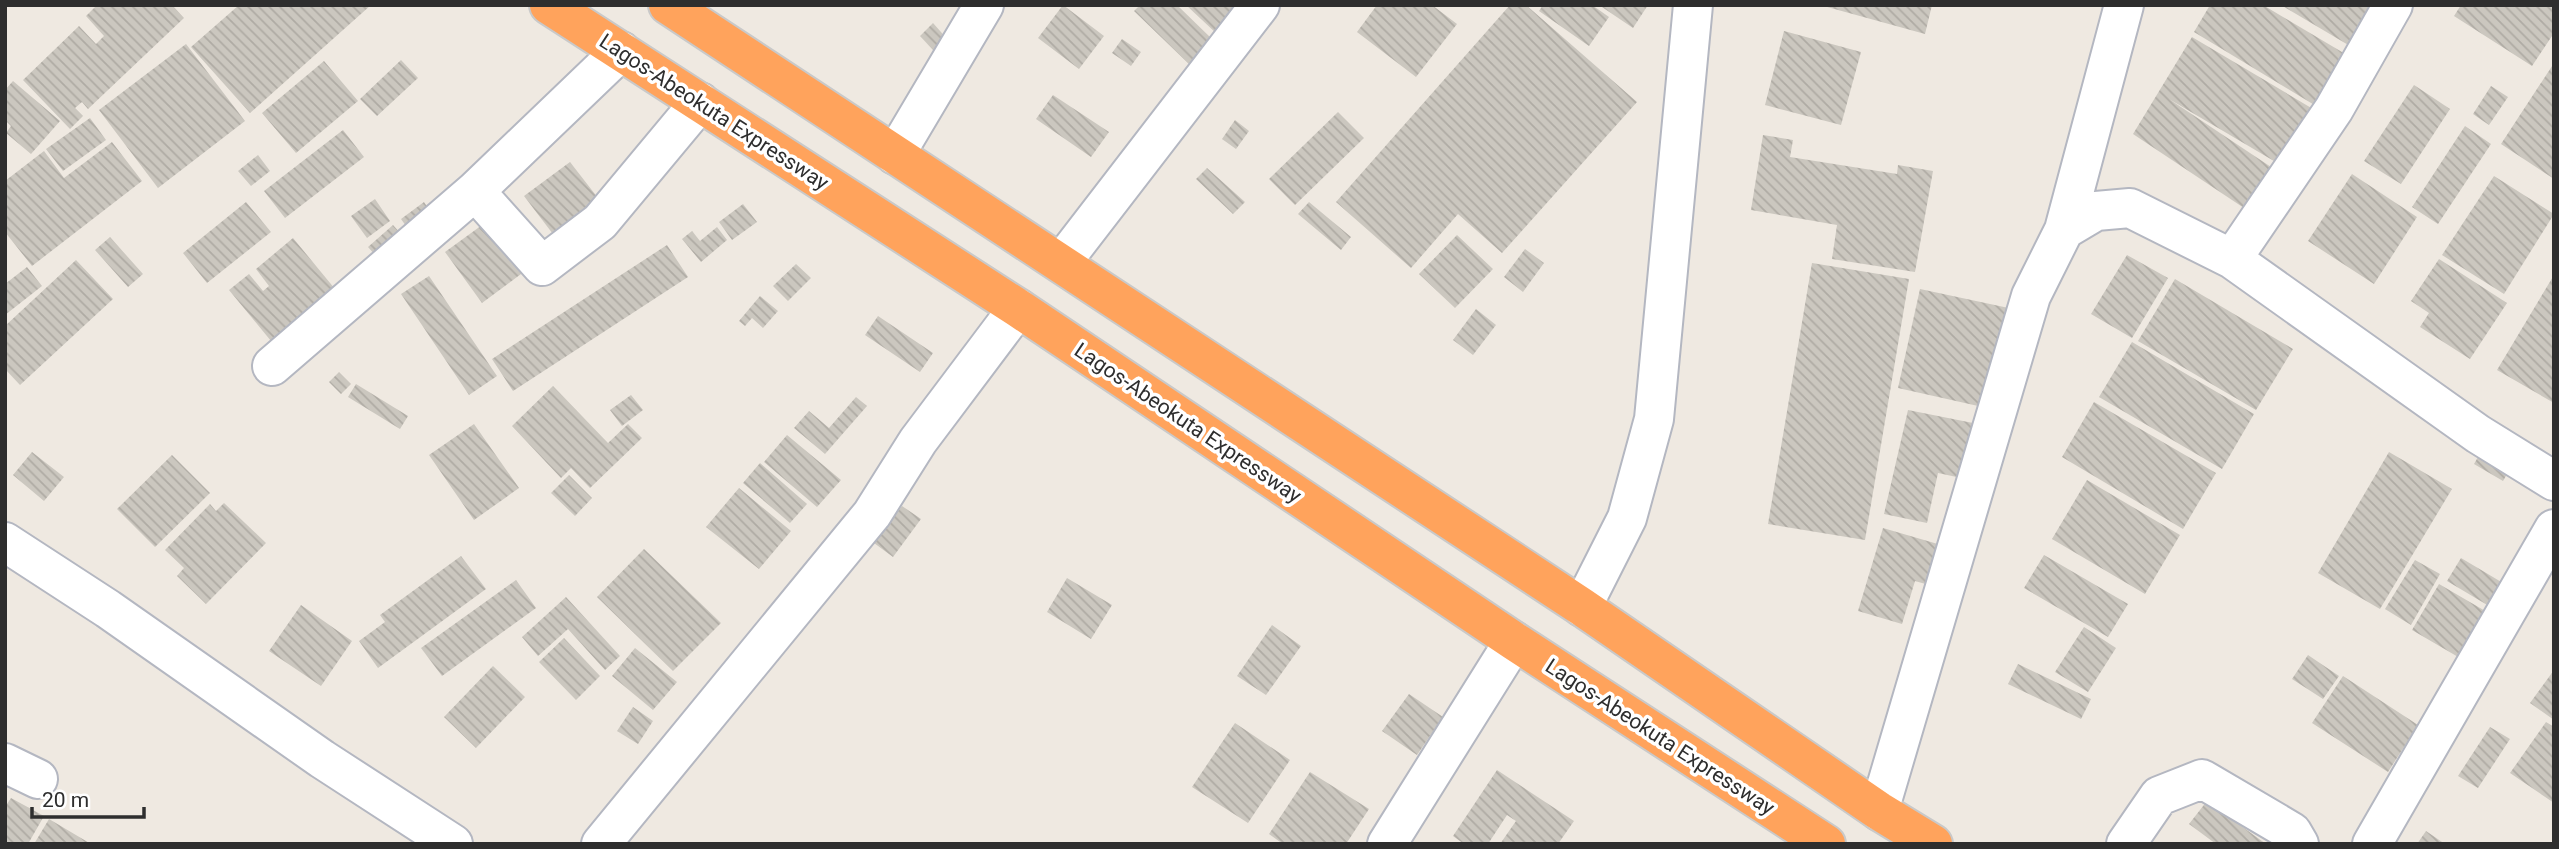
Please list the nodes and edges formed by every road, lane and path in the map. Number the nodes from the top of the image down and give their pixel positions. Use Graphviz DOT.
graph roads {
  1 [pos="549,5"];
  2 [pos="668,5"];
  3 [pos="985,5"];
  4 [pos="1260,5"];
  5 [pos="1693,5"];
  6 [pos="2124,5"];
  7 [pos="2393,5"];
  8 [pos="621,51"];
  9 [pos="700,102"];
  10 [pos="895,155"];
  11 [pos="475,191"];
  12 [pos="2064,230"];
  13 [pos="2232,260"];
  14 [pos="1062,262"];
  15 [pos="1018,309"];
  16 [pos="272,366"];
  17 [pos="2554,481"];
  18 [pos="2554,529"];
  19 [pos="5,542"];
  20 [pos="1582,607"];
  21 [pos="1514,641"];
  22 [pos="1879,811"];
  23 [pos="1785,833"];
  24 [pos="453,844"];
  25 [pos="601,844"];
  26 [pos="1387,844"];
  27 [pos="1826,844"];
  28 [pos="1933,844"];
  29 [pos="2126,844"];
  30 [pos="2299,844"];
  31 [pos="2372,844"];
  1 -- 8 [label="highway, Lagos-Abeokuta Expressway"];
  2 -- 10 [label="highway"];
  3 -- 10 [label="street"];
  4 -- 14 [label="street"];
  5 -- 20 [label="street"];
  6 -- 12 [label="street"];
  7 -- 13 [label="street"];
  8 -- 9 [label="highway, Lagos-Abeokuta Expressway"];
  8 -- 11 [label="street"];
  9 -- 11 [label="street"];
  9 -- 15 [label="highway, Lagos-Abeokuta Expressway"];
  10 -- 14 [label="highway"];
  11 -- 16 [label="street"];
  12 -- 13 [label="street"];
  12 -- 22 [label="street"];
  13 -- 17 [label="street"];
  14 -- 20 [label="highway"];
  15 -- 21 [label="highway, Lagos-Abeokuta Expressway"];
  15 -- 25 [label="street"];
  18 -- 31 [label="street"];
  19 -- 24 [label="street"];
  20 -- 22 [label="highway"];
  21 -- 23 [label="highway, Lagos-Abeokuta Expressway"];
  21 -- 26 [label="street"];
  22 -- 28 [label="highway"];
  23 -- 27 [label="highway, Lagos-Abeokuta Expressway"];
  29 -- 30 [label="street"];
}
